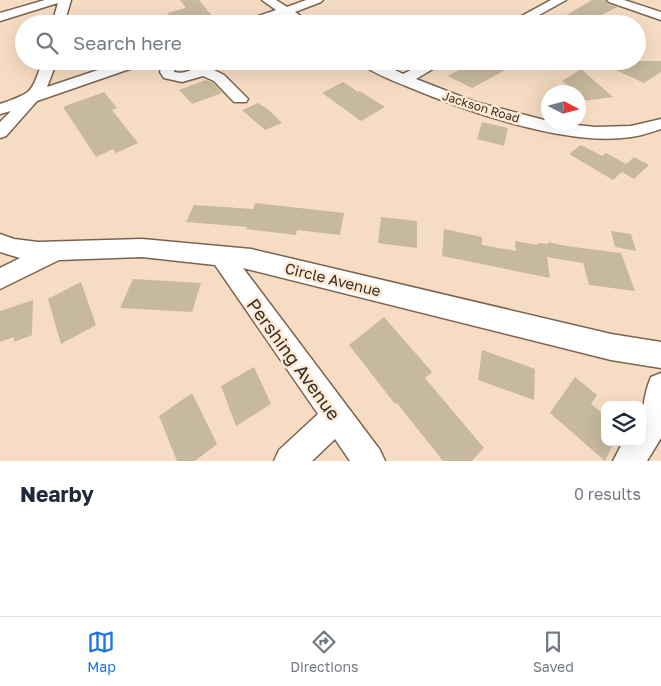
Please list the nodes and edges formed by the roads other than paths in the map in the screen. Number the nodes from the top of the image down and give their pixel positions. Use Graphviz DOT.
graph roads {
  1 [pos="57,0"];
  2 [pos="65,0"];
  3 [pos="268,0"];
  4 [pos="317,0"];
  5 [pos="560,0"];
  6 [pos="613,0"];
  7 [pos="285,11"];
  8 [pos="61,15"];
  9 [pos="274,15"];
  10 [pos="291,15"];
  11 [pos="531,15"];
  12 [pos="661,16"];
  13 [pos="0,17"];
  14 [pos="47,70"];
  15 [pos="113,70"];
  16 [pos="202,70"];
  17 [pos="383,70"];
  18 [pos="421,70"];
  19 [pos="402,80"];
  20 [pos="29,99"];
  21 [pos="240,99"];
  22 [pos="0,109"];
  23 [pos="661,124"];
  24 [pos="0,132"];
  25 [pos="0,243"];
  26 [pos="57,250"];
  27 [pos="221,256"];
  28 [pos="0,279"];
  29 [pos="661,355"];
  30 [pos="661,387"];
  31 [pos="336,418"];
  32 [pos="646,435"];
  33 [pos="639,446"];
  34 [pos="290,461"];
  35 [pos="369,461"];
  36 [pos="629,461"];
  1 -- 13 [label="street"];
  2 -- 8 [label="street"];
  3 -- 7 [label="street"];
  4 -- 7 [label="street"];
  5 -- 11 [label="street"];
  6 -- 12 [label="street"];
  7 -- 9 [label="street"];
  7 -- 10 [label="street"];
  14 -- 20 [label="street"];
  15 -- 20 [label="street"];
  16 -- 21 [label="street"];
  17 -- 19 [label="street, Jackson Road"];
  18 -- 19 [label="street"];
  19 -- 23 [label="street, Jackson Road"];
  20 -- 22 [label="street"];
  20 -- 24 [label="street"];
  25 -- 26 [label="street, Circle Avenue"];
  26 -- 27 [label="street, Circle Avenue"];
  26 -- 28 [label="street"];
  27 -- 29 [label="street, Circle Avenue"];
  27 -- 31 [label="street, Pershing Avenue"];
  30 -- 32 [label="street"];
  31 -- 34 [label="street"];
  31 -- 35 [label="street, Pershing Avenue"];
  33 -- 36 [label="street"];
}
